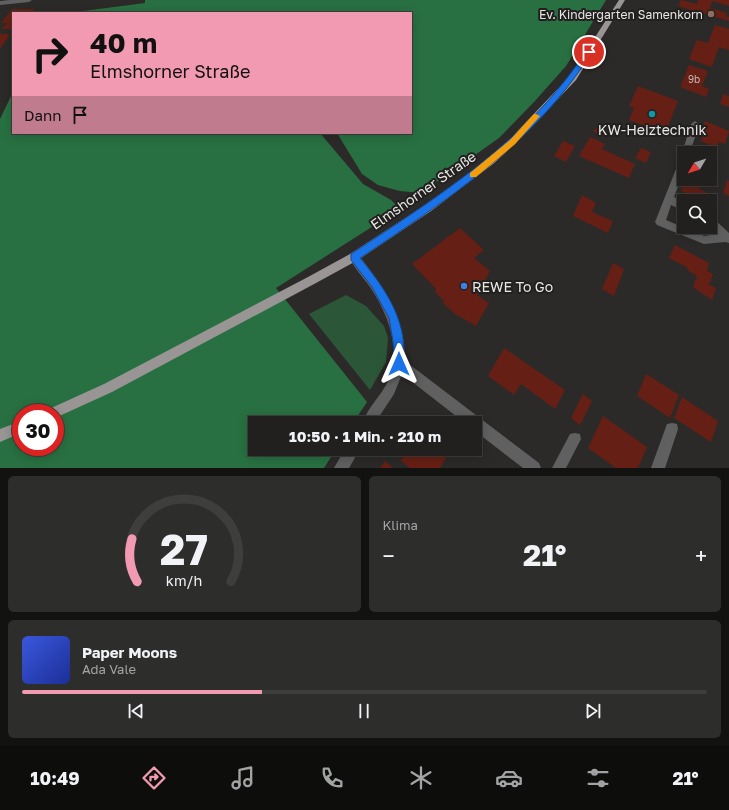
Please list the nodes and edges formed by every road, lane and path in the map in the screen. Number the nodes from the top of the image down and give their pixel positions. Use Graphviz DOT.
graph roads {
  1 [pos="30,0"];
  2 [pos="622,0"];
  3 [pos="1,4"];
  4 [pos="695,124"];
  5 [pos="688,146"];
  6 [pos="677,178"];
  7 [pos="669,199"];
  8 [pos="677,203"];
  9 [pos="717,228"];
  10 [pos="728,238"];
  11 [pos="354,257"];
  12 [pos="399,364"];
  13 [pos="64,408"];
  14 [pos="372,416"];
  15 [pos="466,416"];
  16 [pos="482,428"];
  17 [pos="672,429"];
  18 [pos="12,431"];
  19 [pos="0,436"];
  20 [pos="575,439"];
  21 [pos="349,456"];
  22 [pos="341,468"];
  23 [pos="534,468"];
  24 [pos="559,468"];
  25 [pos="658,468"];
  1 -- 3 [label="street"];
  2 -- 11 [label="main road, Elmshorner Straße"];
  4 -- 5 [label="street"];
  6 -- 7 [label="street"];
  7 -- 8 [label="street"];
  7 -- 10 [label="street"];
  9 -- 10 [label="street"];
  11 -- 12 [label="street"];
  11 -- 13 [label="main road, Elmshorner Straße"];
  12 -- 14 [label="street"];
  12 -- 15 [label="street"];
  16 -- 23 [label="street"];
  17 -- 25 [label="street"];
  18 -- 19 [label="main road"];
  20 -- 24 [label="street"];
  21 -- 22 [label="street"];
}
